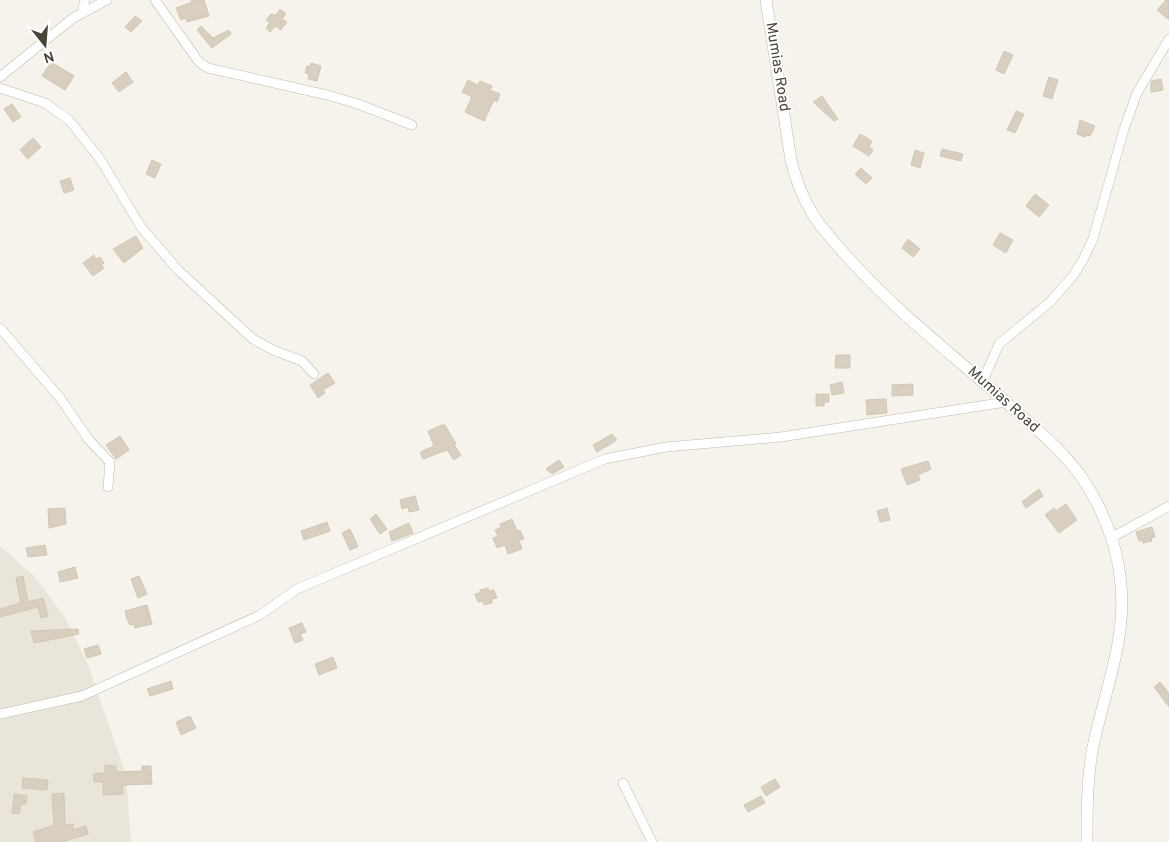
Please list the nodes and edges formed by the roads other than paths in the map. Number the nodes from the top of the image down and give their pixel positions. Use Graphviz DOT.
graph roads {
  1 [pos="85,0"];
  2 [pos="107,0"];
  3 [pos="155,0"];
  4 [pos="766,0"];
  5 [pos="82,12"];
  6 [pos="1169,39"];
  7 [pos="0,77"];
  8 [pos="0,88"];
  9 [pos="412,125"];
  10 [pos="0,328"];
  11 [pos="314,374"];
  12 [pos="983,382"];
  13 [pos="1006,402"];
  14 [pos="108,487"];
  15 [pos="1169,506"];
  16 [pos="1111,538"];
  17 [pos="0,714"];
  18 [pos="623,783"];
  19 [pos="652,842"];
  20 [pos="1087,842"];
  1 -- 5 [label="street"];
  2 -- 5 [label="street"];
  3 -- 9 [label="street"];
  4 -- 12 [label="street, Mumias Road"];
  5 -- 7 [label="street"];
  6 -- 12 [label="street"];
  8 -- 11 [label="street"];
  10 -- 14 [label="street"];
  12 -- 13 [label="street, Mumias Road"];
  13 -- 16 [label="street, Mumias Road"];
  13 -- 17 [label="street"];
  15 -- 16 [label="street"];
  16 -- 20 [label="street, Mumias Road"];
  18 -- 19 [label="street"];
}
